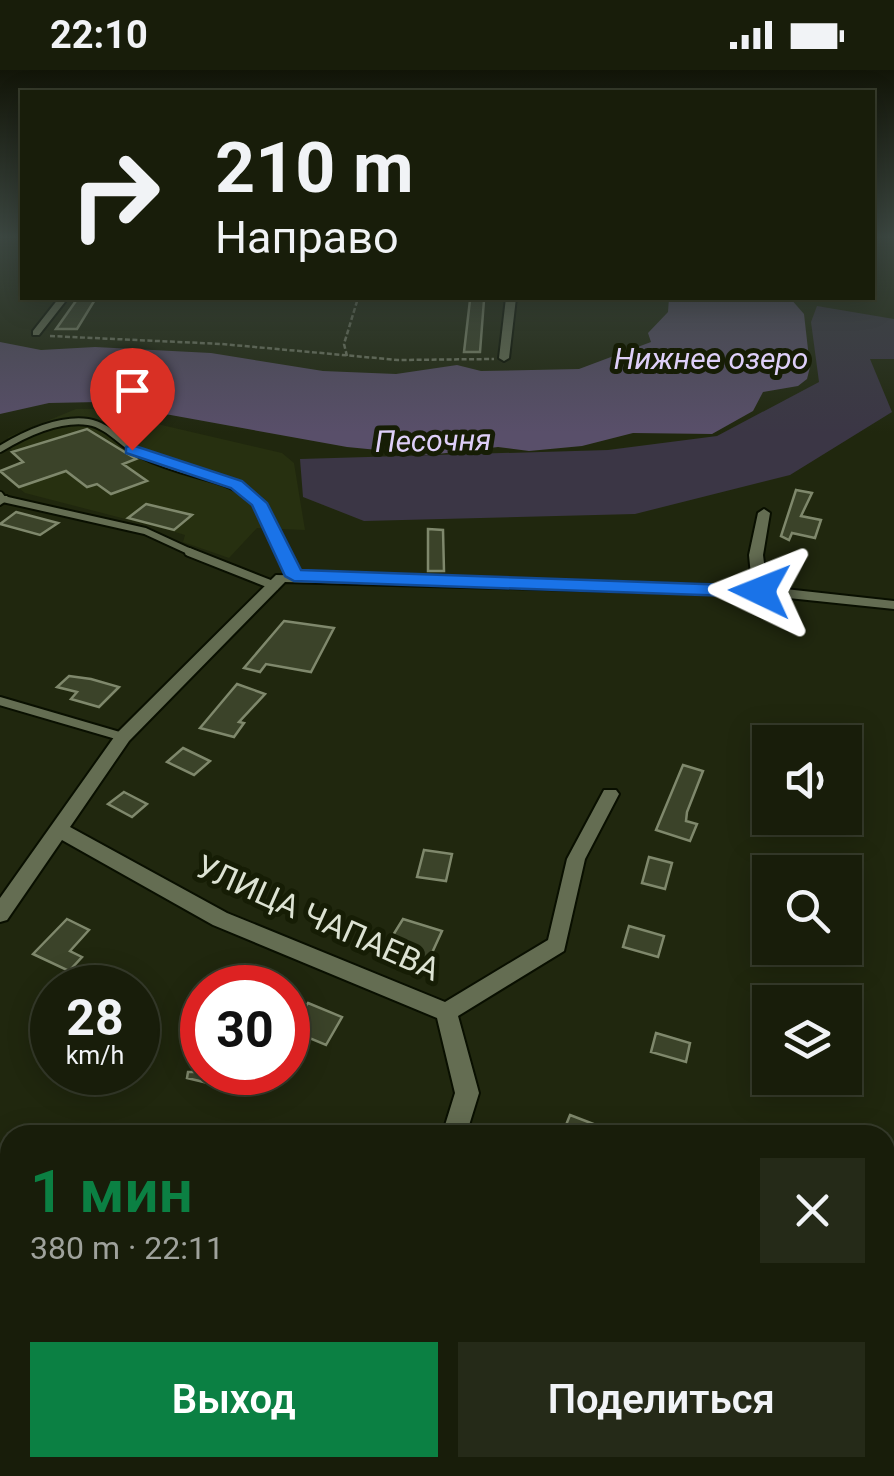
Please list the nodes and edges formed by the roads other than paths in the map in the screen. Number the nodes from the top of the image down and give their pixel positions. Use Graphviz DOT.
graph roads {
  1 [pos="60,302"];
  2 [pos="511,302"];
  3 [pos="36,332"];
  4 [pos="504,358"];
  5 [pos="0,449"];
  6 [pos="1,498"];
  7 [pos="764,513"];
  8 [pos="294,576"];
  9 [pos="275,586"];
  10 [pos="760,591"];
  11 [pos="894,605"];
  12 [pos="0,701"];
  13 [pos="123,738"];
  14 [pos="610,794"];
  15 [pos="58,828"];
  16 [pos="0,914"];
  17 [pos="446,1012"];
  18 [pos="457,1125"];
  1 -- 3 [label="street"];
  2 -- 4 [label="street"];
  5 -- 8 [label="lane"];
  6 -- 9 [label="lane"];
  7 -- 10 [label="street"];
  8 -- 9 [label="street"];
  8 -- 10 [label="street"];
  9 -- 13 [label="street"];
  10 -- 11 [label="street"];
  12 -- 13 [label="lane"];
  13 -- 15 [label="street"];
  14 -- 17 [label="street, УЛИЦА ЧАПАЕВА"];
  15 -- 16 [label="street"];
  15 -- 17 [label="street, УЛИЦА ЧАПАЕВА"];
  17 -- 18 [label="street, УЛИЦА ЧАПАЕВА"];
}
